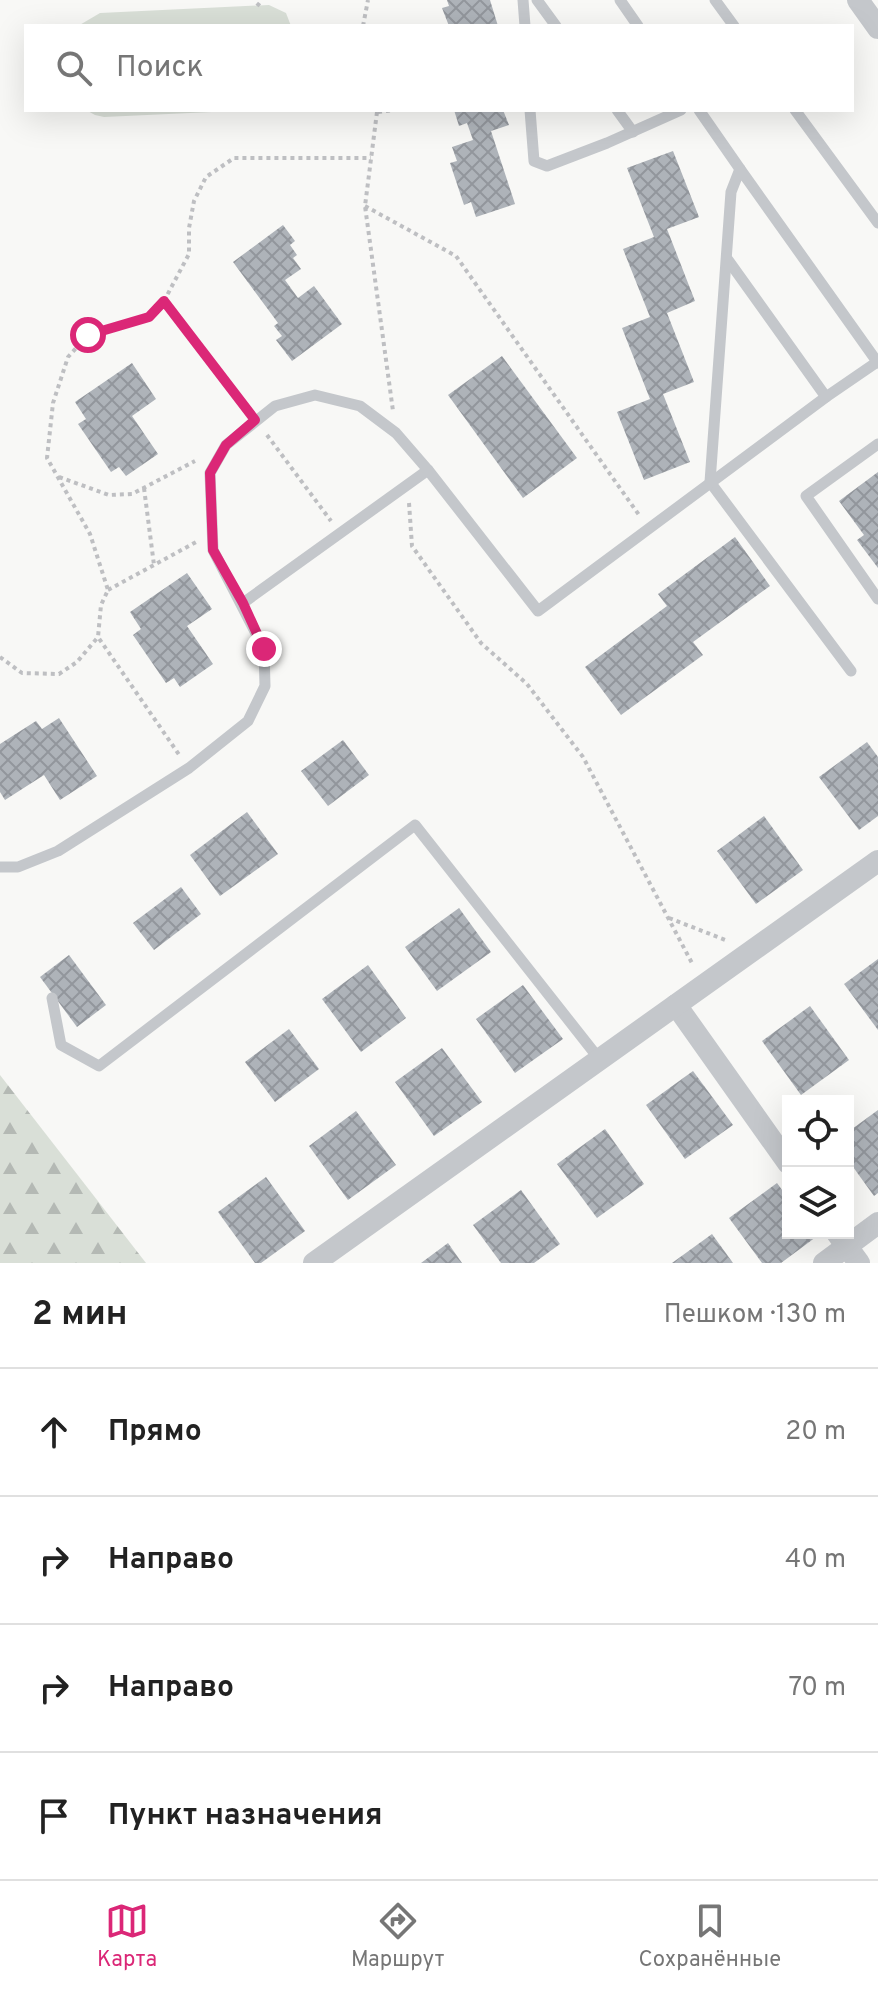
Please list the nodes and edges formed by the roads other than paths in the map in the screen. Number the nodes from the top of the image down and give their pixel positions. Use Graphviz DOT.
graph roads {
  1 [pos="523,0"];
  2 [pos="537,0"];
  3 [pos="620,0"];
  4 [pos="715,0"];
  5 [pos="858,0"];
  6 [pos="525,24"];
  7 [pos="555,24"];
  8 [pos="637,24"];
  9 [pos="733,24"];
  10 [pos="878,28"];
  11 [pos="530,112"];
  12 [pos="618,112"];
  13 [pos="677,112"];
  14 [pos="700,112"];
  15 [pos="796,112"];
  16 [pos="633,132"];
  17 [pos="740,169"];
  18 [pos="878,223"];
  19 [pos="728,260"];
  20 [pos="878,363"];
  21 [pos="826,397"];
  22 [pos="878,444"];
  23 [pos="428,470"];
  24 [pos="710,482"];
  25 [pos="878,599"];
  26 [pos="243,603"];
  27 [pos="851,671"];
  28 [pos="878,861"];
  29 [pos="0,867"];
  30 [pos="52,998"];
  31 [pos="676,1005"];
  32 [pos="600,1060"];
  33 [pos="782,1155"];
  34 [pos="878,1223"];
  35 [pos="848,1247"];
  36 [pos="314,1263"];
  37 [pos="824,1263"];
  1 -- 6 [label="lane"];
  2 -- 7 [label="lane"];
  3 -- 8 [label="lane"];
  4 -- 9 [label="lane"];
  5 -- 10 [label="street"];
  11 -- 16 [label="lane"];
  12 -- 16 [label="lane"];
  13 -- 16 [label="lane"];
  14 -- 17 [label="lane"];
  15 -- 18 [label="lane"];
  17 -- 19 [label="lane"];
  17 -- 20 [label="lane"];
  19 -- 21 [label="lane"];
  19 -- 24 [label="lane"];
  20 -- 21 [label="lane"];
  21 -- 24 [label="lane"];
  22 -- 25 [label="lane"];
  23 -- 24 [label="lane"];
  23 -- 26 [label="lane"];
  23 -- 26 [label="lane"];
  24 -- 27 [label="lane"];
  26 -- 29 [label="lane"];
  28 -- 31 [label="street"];
  30 -- 32 [label="lane"];
  31 -- 32 [label="street"];
  31 -- 33 [label="street"];
  32 -- 36 [label="street"];
  34 -- 35 [label="street"];
  35 -- 37 [label="street"];
}
